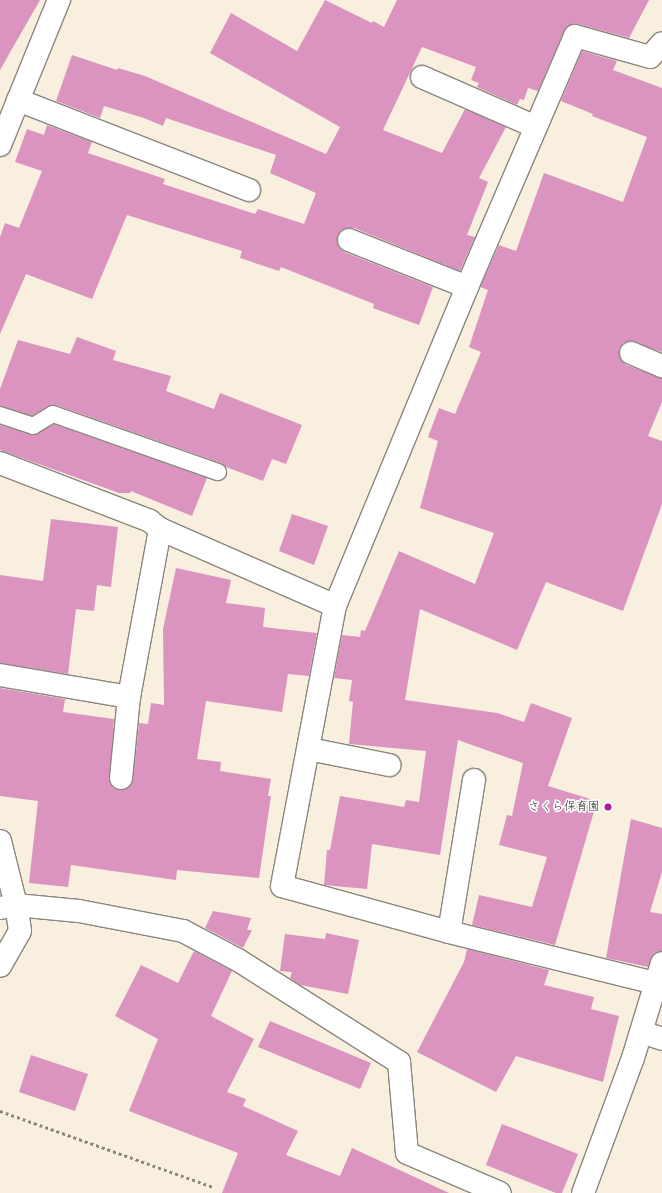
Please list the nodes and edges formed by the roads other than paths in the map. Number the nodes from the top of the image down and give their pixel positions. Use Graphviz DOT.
graph roads {
  1 [pos="59,0"];
  2 [pos="662,43"];
  3 [pos="422,77"];
  4 [pos="18,100"];
  5 [pos="536,127"];
  6 [pos="0,145"];
  7 [pos="249,190"];
  8 [pos="349,240"];
  9 [pos="467,286"];
  10 [pos="631,354"];
  11 [pos="662,366"];
  12 [pos="0,415"];
  13 [pos="0,463"];
  14 [pos="218,472"];
  15 [pos="160,529"];
  16 [pos="335,606"];
  17 [pos="0,675"];
  18 [pos="129,697"];
  19 [pos="309,749"];
  20 [pos="388,765"];
  21 [pos="121,778"];
  22 [pos="474,780"];
  23 [pos="0,841"];
  24 [pos="8,907"];
  25 [pos="448,932"];
  26 [pos="662,963"];
  27 [pos="0,966"];
  28 [pos="655,983"];
  29 [pos="641,1032"];
  30 [pos="662,1039"];
  31 [pos="500,1193"];
  32 [pos="583,1193"];
  1 -- 4 [label="street"];
  2 -- 5 [label="street"];
  3 -- 5 [label="street"];
  4 -- 6 [label="street"];
  4 -- 7 [label="street"];
  5 -- 9 [label="street"];
  8 -- 9 [label="street"];
  9 -- 16 [label="street"];
  10 -- 11 [label="street"];
  12 -- 14 [label="lane"];
  13 -- 15 [label="street"];
  15 -- 16 [label="street"];
  15 -- 18 [label="street"];
  16 -- 19 [label="street"];
  17 -- 18 [label="street"];
  18 -- 21 [label="street"];
  19 -- 20 [label="street"];
  19 -- 25 [label="street"];
  22 -- 25 [label="street"];
  23 -- 24 [label="street"];
  24 -- 27 [label="street"];
  24 -- 31 [label="street"];
  25 -- 28 [label="street"];
  26 -- 28 [label="street"];
  28 -- 29 [label="street"];
  29 -- 30 [label="street"];
  29 -- 32 [label="street"];
}
